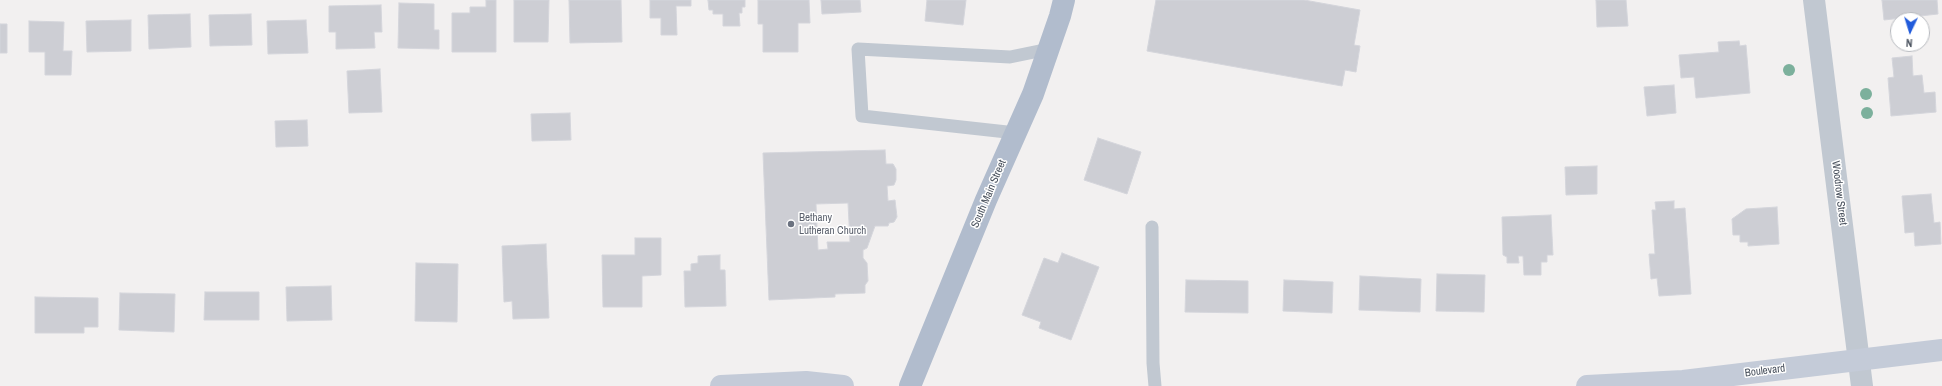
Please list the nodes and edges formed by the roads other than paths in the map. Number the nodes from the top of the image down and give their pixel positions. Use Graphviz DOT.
graph roads {
  1 [pos="1064,0"];
  2 [pos="1814,0"];
  3 [pos="1049,50"];
  4 [pos="1016,133"];
  5 [pos="1152,227"];
  6 [pos="1942,350"];
  7 [pos="1859,360"];
  8 [pos="721,386"];
  9 [pos="843,386"];
  10 [pos="910,386"];
  11 [pos="1155,386"];
  12 [pos="1587,386"];
  13 [pos="1862,386"];
  1 -- 3 [label="main road, South Main Street"];
  2 -- 7 [label="street, Woodrow Street"];
  3 -- 4 [label="main road, South Main Street"];
  3 -- 4 [label="lane"];
  4 -- 10 [label="main road, South Main Street"];
  5 -- 11 [label="lane"];
  6 -- 7 [label="main road, Boulevard"];
  7 -- 12 [label="main road, Boulevard"];
  7 -- 13 [label="street, Woodrow Street"];
  8 -- 9 [label="main road"];
}
